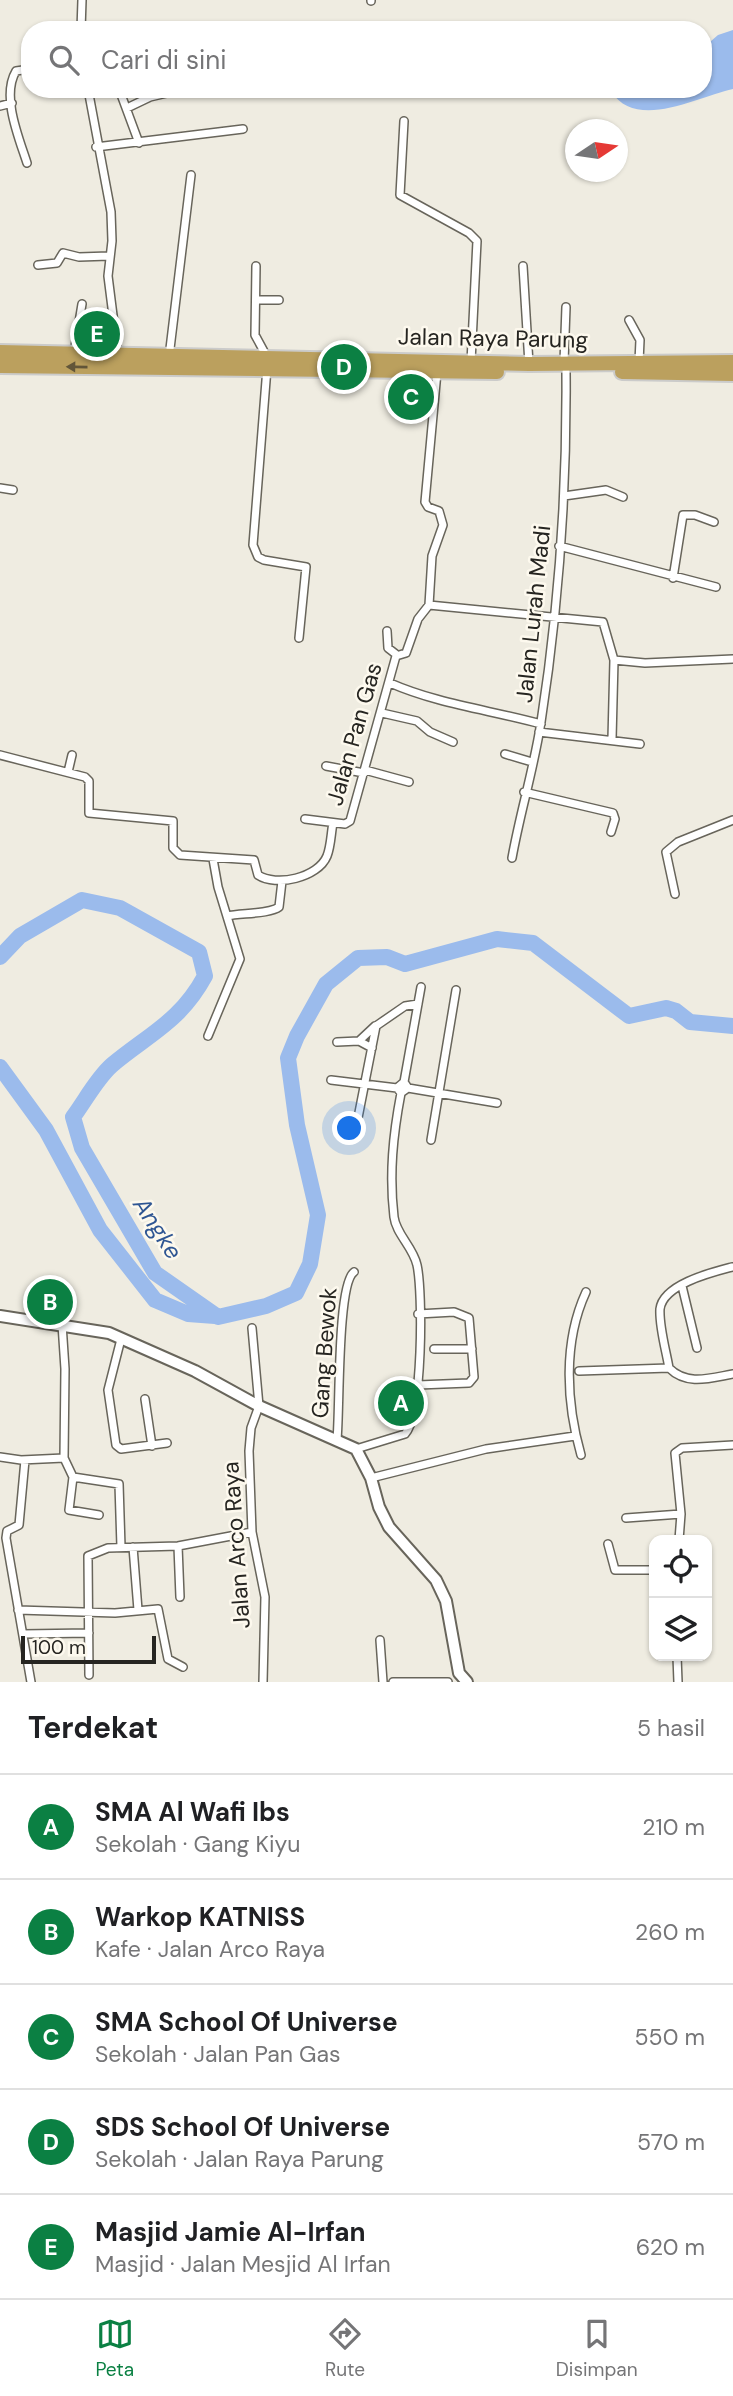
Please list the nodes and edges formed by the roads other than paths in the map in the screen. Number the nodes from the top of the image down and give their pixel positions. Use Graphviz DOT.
graph roads {
  1 [pos="82,0"];
  2 [pos="81,21"];
  3 [pos="21,70"];
  4 [pos="89,98"];
  5 [pos="123,98"];
  6 [pos="148,98"];
  7 [pos="12,103"];
  8 [pos="0,106"];
  9 [pos="127,108"];
  10 [pos="404,121"];
  11 [pos="243,129"];
  12 [pos="139,143"];
  13 [pos="96,147"];
  14 [pos="27,163"];
  15 [pos="191,174"];
  16 [pos="109,256"];
  17 [pos="38,265"];
  18 [pos="256,266"];
  19 [pos="523,266"];
  20 [pos="257,300"];
  21 [pos="279,300"];
  22 [pos="82,304"];
  23 [pos="566,307"];
  24 [pos="629,320"];
  25 [pos="0,352"];
  26 [pos="74,354"];
  27 [pos="118,355"];
  28 [pos="169,357"];
  29 [pos="471,362"];
  30 [pos="639,362"];
  31 [pos="733,362"];
  32 [pos="268,363"];
  33 [pos="529,364"];
  34 [pos="0,366"];
  35 [pos="565,367"];
  36 [pos="670,367"];
  37 [pos="437,372"];
  38 [pos="733,373"];
  39 [pos="0,488"];
  40 [pos="13,490"];
  41 [pos="564,496"];
  42 [pos="623,497"];
  43 [pos="714,522"];
  44 [pos="559,546"];
  45 [pos="673,578"];
  46 [pos="716,587"];
  47 [pos="429,606"];
  48 [pos="554,619"];
  49 [pos="387,631"];
  50 [pos="299,638"];
  51 [pos="539,648"];
  52 [pos="550,650"];
  53 [pos="397,655"];
  54 [pos="733,659"];
  55 [pos="614,660"];
  56 [pos="390,683"];
  57 [pos="382,713"];
  58 [pos="540,728"];
  59 [pos="612,739"];
  60 [pos="453,743"];
  61 [pos="640,744"];
  62 [pos="505,754"];
  63 [pos="0,755"];
  64 [pos="72,755"];
  65 [pos="532,762"];
  66 [pos="326,766"];
  67 [pos="365,771"];
  68 [pos="68,772"];
  69 [pos="409,782"];
  70 [pos="524,792"];
  71 [pos="305,819"];
  72 [pos="733,820"];
  73 [pos="333,823"];
  74 [pos="611,832"];
  75 [pos="512,858"];
  76 [pos="213,859"];
  77 [pos="282,881"];
  78 [pos="675,894"];
  79 [pos="227,916"];
  80 [pos="421,987"];
  81 [pos="456,990"];
  82 [pos="418,1004"];
  83 [pos="376,1026"];
  84 [pos="208,1036"];
  85 [pos="359,1041"];
  86 [pos="337,1042"];
  87 [pos="372,1048"];
  88 [pos="331,1080"];
  89 [pos="365,1084"];
  90 [pos="406,1085"];
  91 [pos="399,1091"];
  92 [pos="441,1092"];
  93 [pos="498,1103"];
  94 [pos="354,1138"];
  95 [pos="431,1140"];
  96 [pos="732,1267"];
  97 [pos="354,1272"];
  98 [pos="682,1286"];
  99 [pos="586,1292"];
  100 [pos="418,1314"];
  101 [pos="0,1316"];
  102 [pos="62,1324"];
  103 [pos="253,1328"];
  104 [pos="121,1339"];
  105 [pos="697,1348"];
  106 [pos="434,1349"];
  107 [pos="472,1349"];
  108 [pos="669,1368"];
  109 [pos="579,1371"];
  110 [pos="733,1374"];
  111 [pos="418,1385"];
  112 [pos="145,1399"];
  113 [pos="259,1406"];
  114 [pos="575,1436"];
  115 [pos="337,1439"];
  116 [pos="167,1443"];
  117 [pos="733,1445"];
  118 [pos="152,1446"];
  119 [pos="356,1450"];
  120 [pos="581,1455"];
  121 [pos="0,1457"];
  122 [pos="64,1458"];
  123 [pos="25,1460"];
  124 [pos="73,1477"];
  125 [pos="371,1478"];
  126 [pos="681,1514"];
  127 [pos="99,1515"];
  128 [pos="626,1518"];
  129 [pos="0,1524"];
  130 [pos="7,1531"];
  131 [pos="253,1532"];
  132 [pos="679,1535"];
  133 [pos="607,1544"];
  134 [pos="178,1546"];
  135 [pos="121,1547"];
  136 [pos="133,1547"];
  137 [pos="649,1570"];
  138 [pos="180,1597"];
  139 [pos="138,1609"];
  140 [pos="18,1610"];
  141 [pos="88,1611"];
  142 [pos="89,1633"];
  143 [pos="23,1634"];
  144 [pos="380,1640"];
  145 [pos="677,1661"];
  146 [pos="183,1668"];
  147 [pos="459,1673"];
  148 [pos="89,1675"];
  149 [pos="31,1682"];
  150 [pos="263,1682"];
  151 [pos="383,1682"];
  152 [pos="393,1682"];
  153 [pos="448,1682"];
  154 [pos="467,1682"];
  155 [pos="678,1682"];
  1 -- 2 [label="street"];
  3 -- 7 [label="street"];
  4 -- 13 [label="street"];
  5 -- 9 [label="street"];
  6 -- 9 [label="street"];
  7 -- 8 [label="street"];
  7 -- 14 [label="street"];
  9 -- 12 [label="street"];
  10 -- 29 [label="street"];
  11 -- 12 [label="street"];
  12 -- 13 [label="street"];
  13 -- 16 [label="street"];
  15 -- 28 [label="street"];
  16 -- 17 [label="street"];
  16 -- 27 [label="street"];
  18 -- 20 [label="street"];
  19 -- 33 [label="street"];
  20 -- 21 [label="street"];
  20 -- 32 [label="street"];
  22 -- 26 [label="street"];
  23 -- 35 [label="street, Jalan Lurah Madi"];
  24 -- 30 [label="street"];
  25 -- 26 [label="highway, Jalan Raya Parung"];
  26 -- 27 [label="highway, Jalan Raya Parung"];
  27 -- 28 [label="highway, Jalan Raya Parung"];
  28 -- 32 [label="highway, Jalan Raya Parung"];
  29 -- 32 [label="highway, Jalan Raya Parung"];
  29 -- 33 [label="highway, Jalan Raya Parung"];
  30 -- 35 [label="highway, Jalan Raya Parung"];
  30 -- 36 [label="highway, Jalan Raya Parung"];
  31 -- 36 [label="highway, Jalan Raya Parung"];
  32 -- 34 [label="highway, Jalan Raya Parung, one-way"];
  32 -- 37 [label="highway, Jalan Raya Parung"];
  32 -- 50 [label="street"];
  33 -- 35 [label="highway, Jalan Raya Parung"];
  35 -- 36 [label="highway, Jalan Raya Parung"];
  35 -- 37 [label="highway, Jalan Raya Parung"];
  35 -- 41 [label="street, Jalan Lurah Madi"];
  36 -- 38 [label="highway, Jalan Raya Parung"];
  37 -- 47 [label="street, Jalan Pan Gas"];
  39 -- 40 [label="street"];
  41 -- 42 [label="street"];
  41 -- 44 [label="street, Jalan Lurah Madi"];
  43 -- 45 [label="street"];
  44 -- 45 [label="street"];
  44 -- 48 [label="street, Jalan Lurah Madi"];
  45 -- 46 [label="street"];
  47 -- 48 [label="street"];
  47 -- 53 [label="street, Jalan Pan Gas"];
  48 -- 52 [label="street, Jalan Lurah Madi"];
  48 -- 55 [label="street"];
  49 -- 53 [label="street"];
  51 -- 52 [label="street"];
  52 -- 58 [label="street, Jalan Lurah Madi"];
  53 -- 56 [label="street, Jalan Pan Gas"];
  54 -- 55 [label="street"];
  55 -- 59 [label="street"];
  56 -- 57 [label="street, Jalan Pan Gas"];
  56 -- 58 [label="street"];
  57 -- 60 [label="street"];
  57 -- 67 [label="street, Jalan Pan Gas"];
  58 -- 59 [label="street"];
  58 -- 65 [label="street, Jalan Lurah Madi"];
  59 -- 61 [label="street"];
  62 -- 65 [label="street"];
  63 -- 68 [label="street"];
  64 -- 68 [label="street"];
  65 -- 70 [label="street, Jalan Lurah Madi"];
  66 -- 67 [label="street"];
  67 -- 69 [label="street"];
  67 -- 73 [label="street, Jalan Pan Gas"];
  68 -- 76 [label="street"];
  70 -- 74 [label="street"];
  70 -- 75 [label="street, Jalan Lurah Madi"];
  71 -- 73 [label="street, Jalan Pan Gas"];
  72 -- 78 [label="street"];
  73 -- 77 [label="street, Jalan Pan Gas"];
  76 -- 77 [label="street"];
  76 -- 79 [label="street"];
  77 -- 79 [label="street"];
  79 -- 84 [label="street"];
  80 -- 82 [label="street"];
  81 -- 92 [label="street"];
  82 -- 83 [label="street"];
  82 -- 90 [label="street"];
  83 -- 85 [label="street"];
  83 -- 87 [label="street"];
  85 -- 86 [label="street"];
  85 -- 87 [label="street"];
  87 -- 89 [label="street"];
  88 -- 89 [label="street"];
  89 -- 91 [label="street"];
  89 -- 94 [label="street"];
  90 -- 91 [label="street"];
  90 -- 92 [label="street"];
  91 -- 100 [label="street"];
  92 -- 93 [label="street"];
  92 -- 95 [label="street"];
  96 -- 98 [label="street"];
  97 -- 115 [label="street, Gang Bewok"];
  98 -- 105 [label="street"];
  98 -- 108 [label="street"];
  99 -- 114 [label="street"];
  100 -- 107 [label="street"];
  100 -- 111 [label="street"];
  101 -- 102 [label="main road"];
  102 -- 104 [label="main road"];
  102 -- 122 [label="street"];
  103 -- 113 [label="street"];
  104 -- 113 [label="main road"];
  104 -- 118 [label="street"];
  106 -- 107 [label="street"];
  107 -- 111 [label="street"];
  108 -- 109 [label="street"];
  108 -- 110 [label="street"];
  111 -- 119 [label="street"];
  112 -- 118 [label="street"];
  113 -- 115 [label="main road"];
  113 -- 131 [label="street, Jalan Arco Raya"];
  114 -- 120 [label="street"];
  114 -- 125 [label="street"];
  115 -- 119 [label="main road"];
  116 -- 118 [label="street"];
  117 -- 126 [label="street"];
  119 -- 125 [label="main road"];
  121 -- 123 [label="street"];
  122 -- 123 [label="street"];
  122 -- 124 [label="street"];
  123 -- 130 [label="street"];
  124 -- 127 [label="street"];
  124 -- 135 [label="street"];
  125 -- 147 [label="main road"];
  126 -- 128 [label="street"];
  126 -- 132 [label="street"];
  129 -- 130 [label="street"];
  130 -- 140 [label="street"];
  131 -- 134 [label="street"];
  131 -- 150 [label="street, Jalan Arco Raya"];
  133 -- 137 [label="street"];
  134 -- 136 [label="street"];
  134 -- 138 [label="street"];
  135 -- 136 [label="street"];
  135 -- 141 [label="street"];
  136 -- 139 [label="street"];
  139 -- 141 [label="street"];
  139 -- 146 [label="street"];
  140 -- 141 [label="street"];
  140 -- 143 [label="street"];
  141 -- 142 [label="street"];
  142 -- 143 [label="street"];
  142 -- 148 [label="street"];
  143 -- 149 [label="street"];
  144 -- 151 [label="street"];
  145 -- 155 [label="street"];
  147 -- 153 [label="street"];
  147 -- 154 [label="main road"];
  152 -- 153 [label="street"];
}
